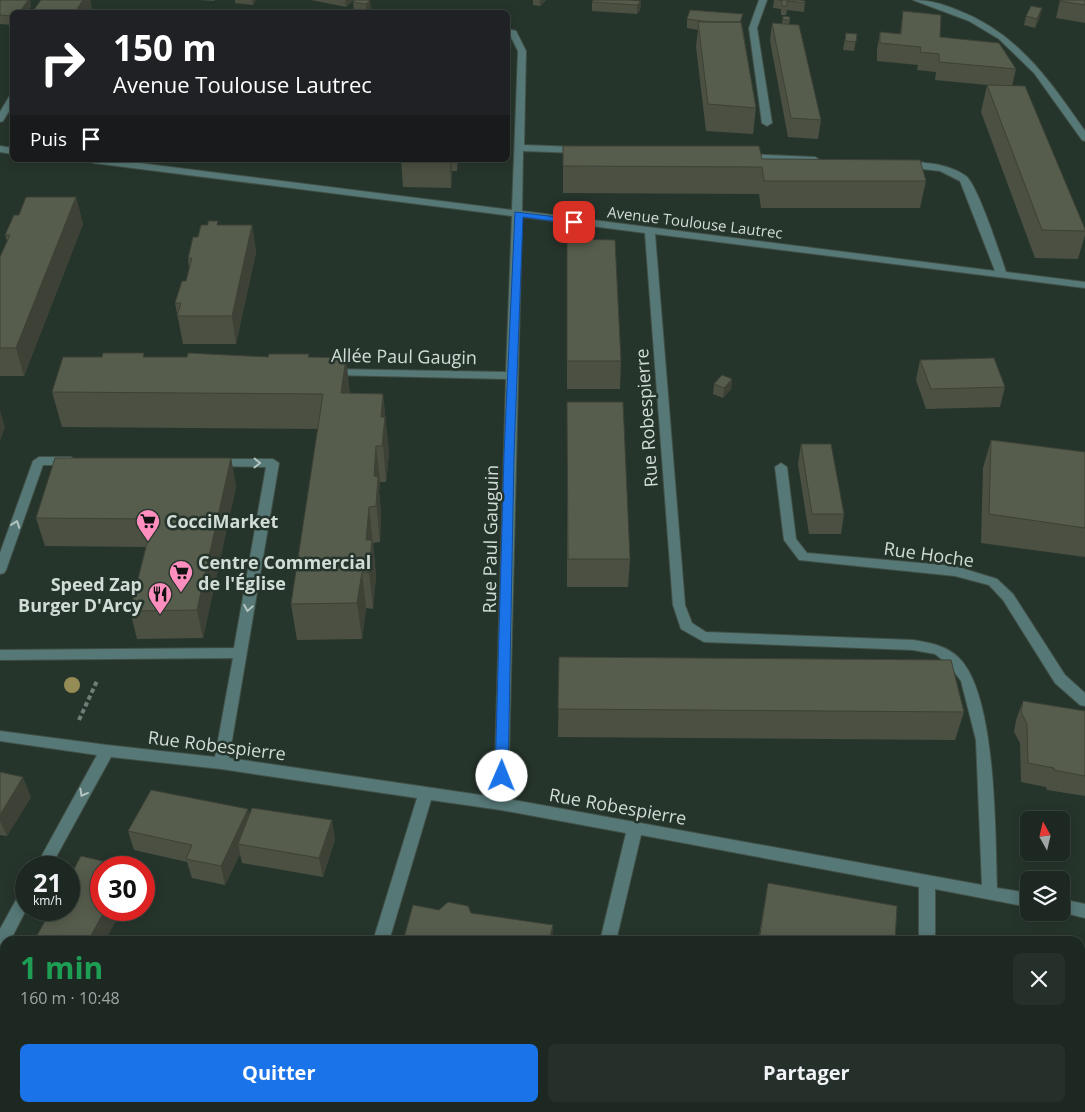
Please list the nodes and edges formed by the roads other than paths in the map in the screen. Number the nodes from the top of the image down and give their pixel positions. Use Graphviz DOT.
graph roads {
  1 [pos="763,0"];
  2 [pos="917,0"];
  3 [pos="510,32"];
  4 [pos="10,102"];
  5 [pos="0,119"];
  6 [pos="767,123"];
  7 [pos="1085,138"];
  8 [pos="520,148"];
  9 [pos="590,151"];
  10 [pos="740,157"];
  11 [pos="829,161"];
  12 [pos="110,162"];
  13 [pos="899,164"];
  14 [pos="518,214"];
  15 [pos="650,231"];
  16 [pos="1002,275"];
  17 [pos="1085,285"];
  18 [pos="324,372"];
  19 [pos="512,376"];
  20 [pos="88,461"];
  21 [pos="205,462"];
  22 [pos="781,467"];
  23 [pos="0,570"];
  24 [pos="240,653"];
  25 [pos="0,654"];
  26 [pos="1085,701"];
  27 [pos="0,736"];
  28 [pos="106,751"];
  29 [pos="221,763"];
  30 [pos="426,793"];
  31 [pos="501,804"];
  32 [pos="635,828"];
  33 [pos="49,856"];
  34 [pos="927,881"];
  35 [pos="990,893"];
  36 [pos="1020,898"];
  37 [pos="1070,908"];
  38 [pos="1085,911"];
  39 [pos="15,914"];
  40 [pos="2,936"];
  41 [pos="383,936"];
  42 [pos="609,936"];
  43 [pos="926,936"];
  1 -- 6 [label="street"];
  2 -- 7 [label="street"];
  3 -- 8 [label="street, Rue Paul Gauguin"];
  4 -- 5 [label="street"];
  8 -- 9 [label="street"];
  8 -- 14 [label="street, Rue Paul Gauguin"];
  10 -- 11 [label="street"];
  12 -- 14 [label="street, Avenue Toulouse Lautrec"];
  13 -- 16 [label="street"];
  14 -- 15 [label="street, Avenue Toulouse Lautrec"];
  14 -- 19 [label="street, Rue Paul Gauguin"];
  15 -- 16 [label="street, Avenue Toulouse Lautrec"];
  15 -- 35 [label="street, Rue Robespierre"];
  16 -- 17 [label="street, Avenue Toulouse Lautrec"];
  18 -- 19 [label="street, Allée Paul Gaugin"];
  19 -- 31 [label="street, Rue Paul Gauguin"];
  23 -- 20 [label="street, one-way"];
  21 -- 24 [label="street, one-way"];
  22 -- 26 [label="street, Rue Hoche"];
  24 -- 25 [label="street"];
  24 -- 29 [label="street"];
  27 -- 28 [label="street, Rue Robespierre"];
  28 -- 29 [label="street, Rue Robespierre"];
  28 -- 33 [label="street, one-way"];
  29 -- 30 [label="street, Rue Robespierre"];
  30 -- 31 [label="street, Rue Robespierre"];
  30 -- 41 [label="street"];
  31 -- 32 [label="street, Rue Robespierre"];
  32 -- 34 [label="street, Rue Robespierre"];
  32 -- 42 [label="street"];
  34 -- 35 [label="street, Rue Robespierre"];
  34 -- 43 [label="street"];
  35 -- 36 [label="street, Rue Robespierre"];
  37 -- 38 [label="street"];
  39 -- 40 [label="street"];
}
